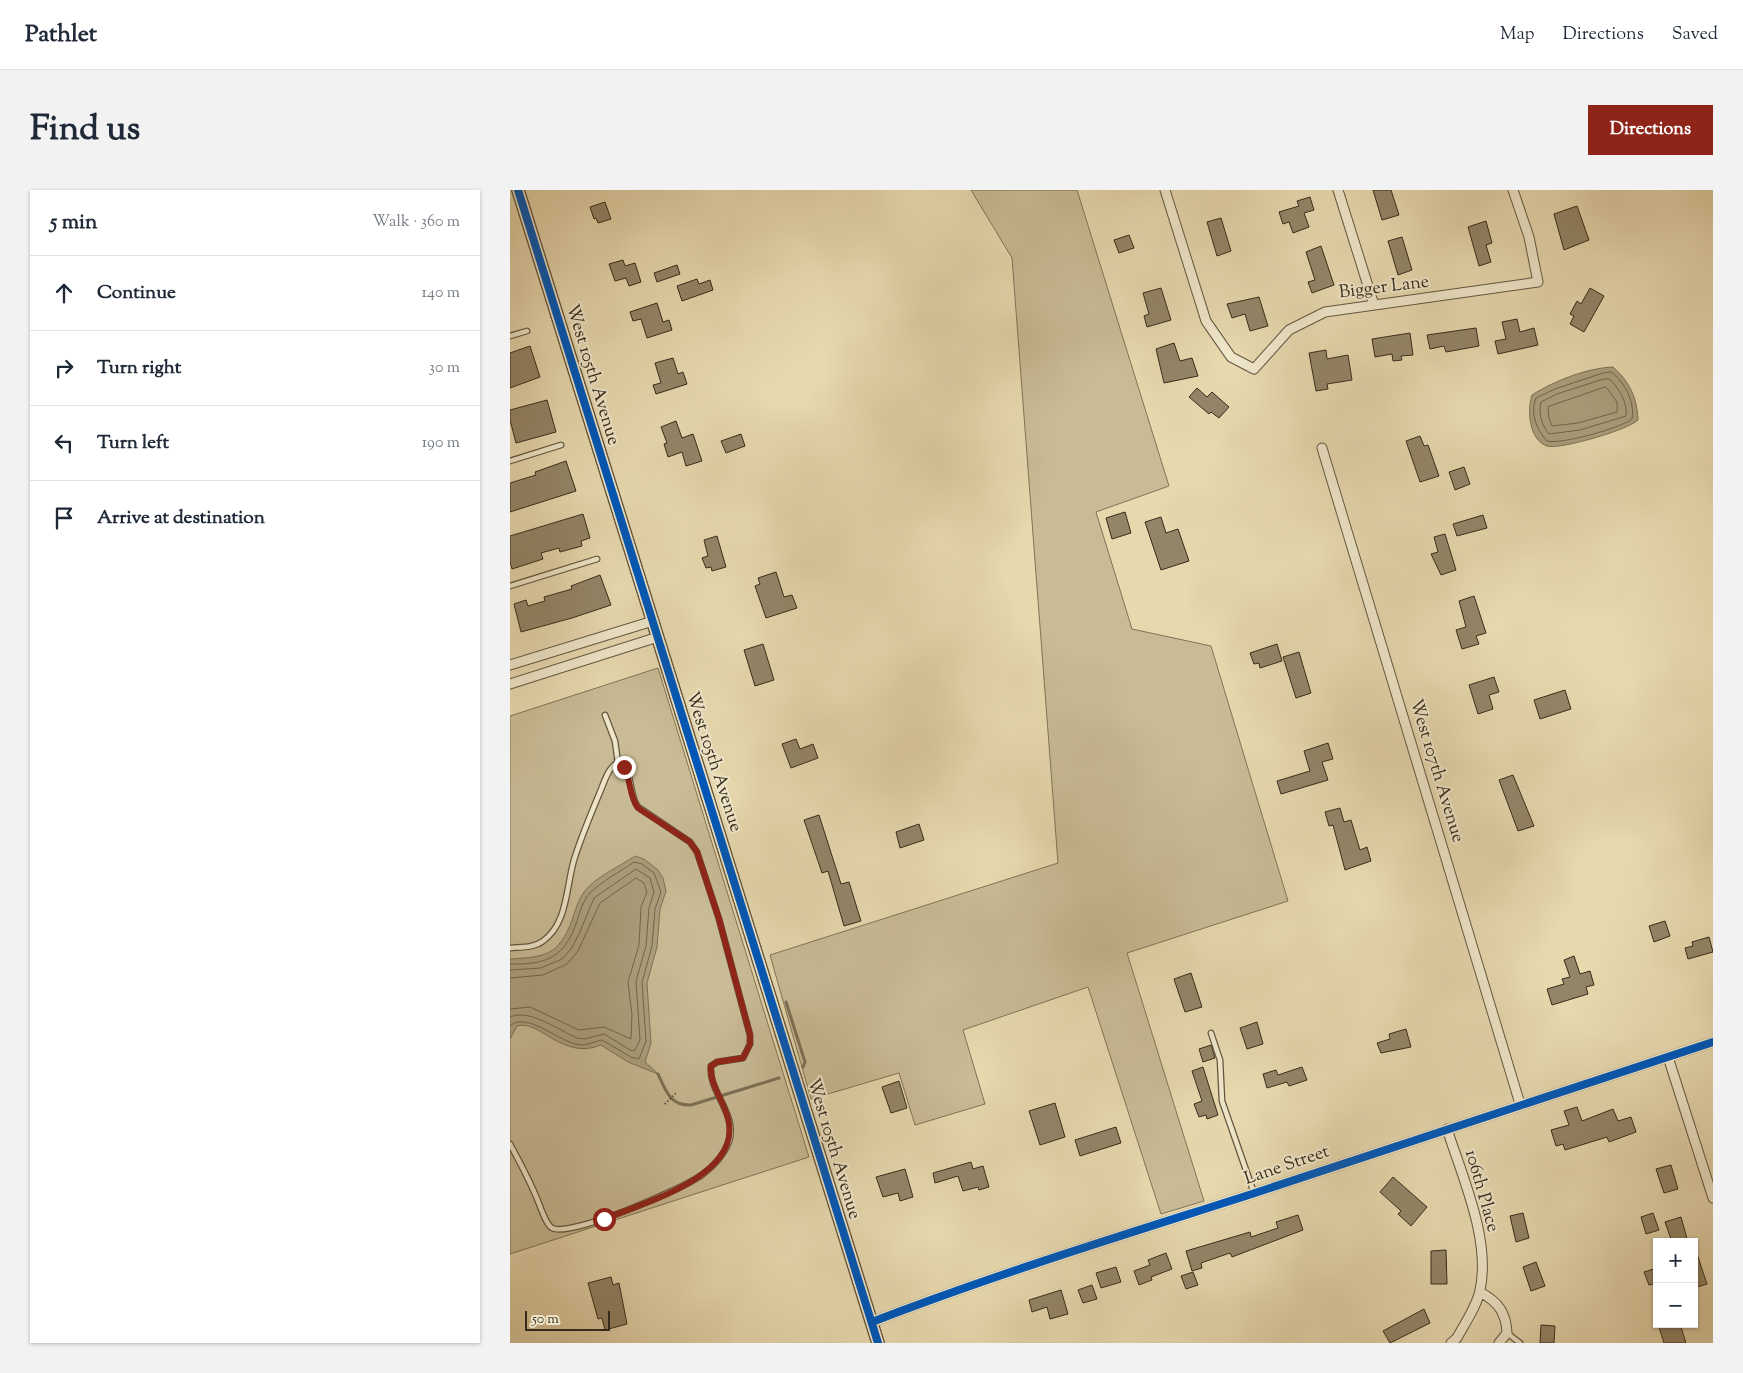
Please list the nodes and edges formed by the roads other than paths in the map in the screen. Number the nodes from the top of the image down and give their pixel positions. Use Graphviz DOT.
graph roads {
  1 [pos="518,190"];
  2 [pos="1165,190"];
  3 [pos="1338,190"];
  4 [pos="1513,190"];
  5 [pos="1374,305"];
  6 [pos="526,331"];
  7 [pos="510,336"];
  8 [pos="561,445"];
  9 [pos="1322,448"];
  10 [pos="510,461"];
  11 [pos="597,559"];
  12 [pos="510,586"];
  13 [pos="653,620"];
  14 [pos="658,638"];
  15 [pos="510,665"];
  16 [pos="510,682"];
  17 [pos="605,715"];
  18 [pos="618,763"];
  19 [pos="510,948"];
  20 [pos="1211,1033"];
  21 [pos="1713,1042"];
  22 [pos="1668,1057"];
  23 [pos="1520,1104"];
  24 [pos="1446,1129"];
  25 [pos="510,1144"];
  26 [pos="1254,1193"];
  27 [pos="1713,1198"];
  28 [pos="1480,1292"];
  29 [pos="872,1322"];
  30 [pos="1507,1333"];
  31 [pos="878,1343"];
  32 [pos="1451,1343"];
  33 [pos="1499,1343"];
  34 [pos="1520,1343"];
  1 -- 13 [label="street, West 105th Avenue"];
  2 -- 5 [label="street, Bigger Lane"];
  3 -- 5 [label="street"];
  4 -- 5 [label="street, Bigger Lane"];
  6 -- 7 [label="lane"];
  8 -- 10 [label="lane"];
  9 -- 23 [label="street, West 107th Avenue"];
  11 -- 12 [label="lane"];
  13 -- 14 [label="street, West 105th Avenue"];
  13 -- 15 [label="street"];
  14 -- 16 [label="street"];
  14 -- 29 [label="street, West 105th Avenue"];
  17 -- 18 [label="lane"];
  18 -- 19 [label="lane"];
  18 -- 25 [label="lane"];
  20 -- 26 [label="lane"];
  21 -- 22 [label="street, Lane Street"];
  22 -- 23 [label="street, Lane Street"];
  22 -- 27 [label="street"];
  23 -- 24 [label="street, Lane Street"];
  24 -- 26 [label="street, Lane Street"];
  24 -- 28 [label="street, 106th Place"];
  26 -- 29 [label="street, Lane Street"];
  28 -- 30 [label="street"];
  28 -- 32 [label="street"];
  29 -- 31 [label="street, West 105th Avenue"];
  30 -- 33 [label="street"];
  30 -- 34 [label="lane"];
}
